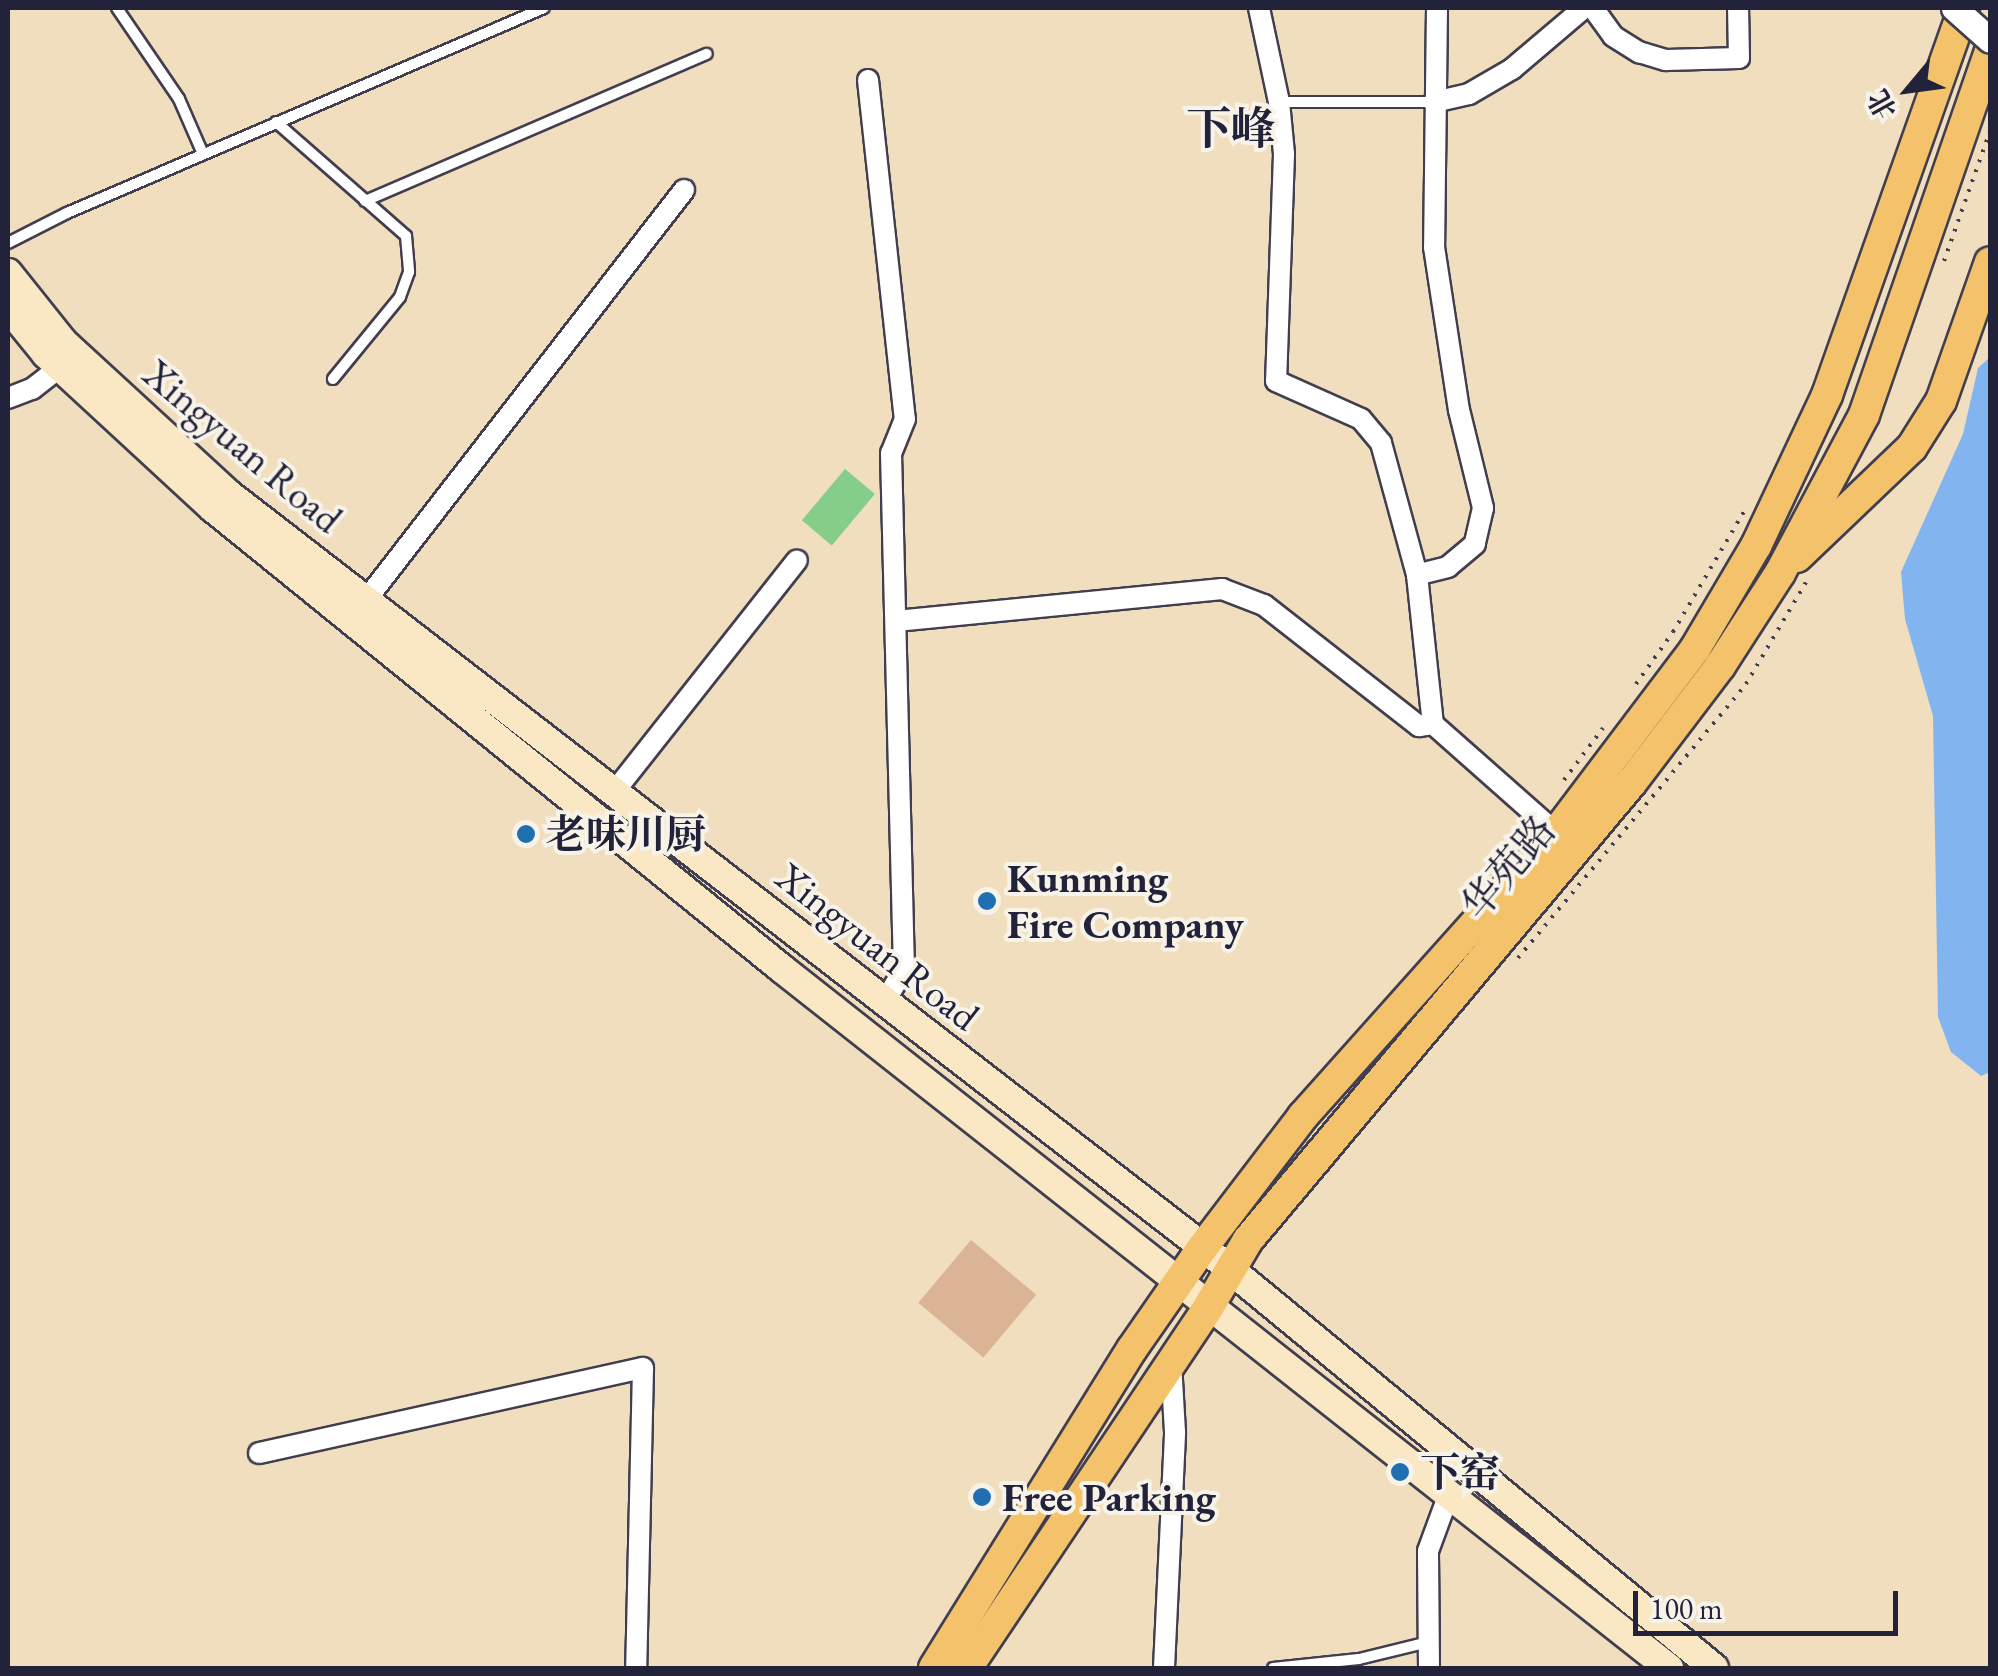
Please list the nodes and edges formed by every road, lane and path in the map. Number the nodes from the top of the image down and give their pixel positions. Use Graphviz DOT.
graph roads {
  1 [pos="117,8"];
  2 [pos="544,8"];
  3 [pos="1259,8"];
  4 [pos="1437,8"];
  5 [pos="1584,8"];
  6 [pos="1593,8"];
  7 [pos="1738,8"];
  8 [pos="1954,8"];
  9 [pos="1964,8"];
  10 [pos="1990,40"];
  11 [pos="1990,51"];
  12 [pos="708,54"];
  13 [pos="868,80"];
  14 [pos="1279,102"];
  15 [pos="1434,102"];
  16 [pos="276,122"];
  17 [pos="203,154"];
  18 [pos="684,190"];
  19 [pos="365,201"];
  20 [pos="8,244"];
  21 [pos="1990,262"];
  22 [pos="8,274"];
  23 [pos="8,307"];
  24 [pos="60,367"];
  25 [pos="333,379"];
  26 [pos="8,398"];
  27 [pos="1751,498"];
  28 [pos="797,560"];
  29 [pos="1780,573"];
  30 [pos="1417,575"];
  31 [pos="366,600"];
  32 [pos="896,621"];
  33 [pos="1635,686"];
  34 [pos="1614,715"];
  35 [pos="1433,724"];
  36 [pos="614,792"];
  37 [pos="1562,796"];
  38 [pos="1556,833"];
  39 [pos="885,1002"];
  40 [pos="1202,1246"];
  41 [pos="1230,1272"];
  42 [pos="1179,1282"];
  43 [pos="1209,1306"];
  44 [pos="1170,1362"];
  45 [pos="259,1453"];
  46 [pos="1449,1494"];
  47 [pos="1428,1642"];
  48 [pos="636,1668"];
  49 [pos="934,1668"];
  50 [pos="967,1668"];
  51 [pos="1164,1668"];
  52 [pos="1273,1668"];
  53 [pos="1429,1668"];
  54 [pos="1670,1668"];
  55 [pos="1714,1668"];
  1 -- 17 [label="lane"];
  2 -- 16 [label="lane"];
  3 -- 14 [label="street"];
  4 -- 15 [label="street"];
  5 -- 15 [label="street"];
  6 -- 7 [label="street"];
  8 -- 10 [label="street, bridge"];
  9 -- 38 [label="main road, 华苑路"];
  11 -- 29 [label="main road, 华苑路"];
  12 -- 19 [label="lane"];
  13 -- 32 [label="street"];
  14 -- 15 [label="lane"];
  14 -- 30 [label="street"];
  15 -- 30 [label="street"];
  16 -- 17 [label="lane"];
  16 -- 19 [label="lane"];
  17 -- 20 [label="lane"];
  18 -- 31 [label="street"];
  19 -- 25 [label="lane"];
  21 -- 29 [label="main road"];
  22 -- 31 [label="main road, Xingyuan Road"];
  23 -- 24 [label="main road, Xingyuan Road"];
  24 -- 26 [label="street"];
  24 -- 42 [label="main road, Xingyuan Road"];
  27 -- 33 [label="path"];
  28 -- 36 [label="street"];
  29 -- 41 [label="main road, 华苑路"];
  30 -- 35 [label="street"];
  31 -- 36 [label="main road, Xingyuan Road"];
  32 -- 35 [label="street"];
  32 -- 39 [label="street"];
  34 -- 37 [label="path, 华苑路"];
  35 -- 38 [label="street"];
  36 -- 39 [label="main road, Xingyuan Road"];
  38 -- 40 [label="main road, 华苑路"];
  39 -- 40 [label="main road, Xingyuan Road"];
  40 -- 41 [label="main road, Xingyuan Road"];
  40 -- 42 [label="main road, 华苑路"];
  41 -- 43 [label="main road, 华苑路"];
  41 -- 55 [label="main road, Xingyuan Road"];
  42 -- 43 [label="main road, Xingyuan Road"];
  42 -- 49 [label="main road, 华苑路"];
  43 -- 44 [label="main road, 华苑路"];
  43 -- 46 [label="main road, Xingyuan Road"];
  44 -- 50 [label="main road, 华苑路"];
  44 -- 51 [label="street"];
  45 -- 48 [label="street"];
  46 -- 47 [label="street"];
  46 -- 54 [label="main road, Xingyuan Road"];
  47 -- 52 [label="lane"];
  47 -- 53 [label="street"];
}
